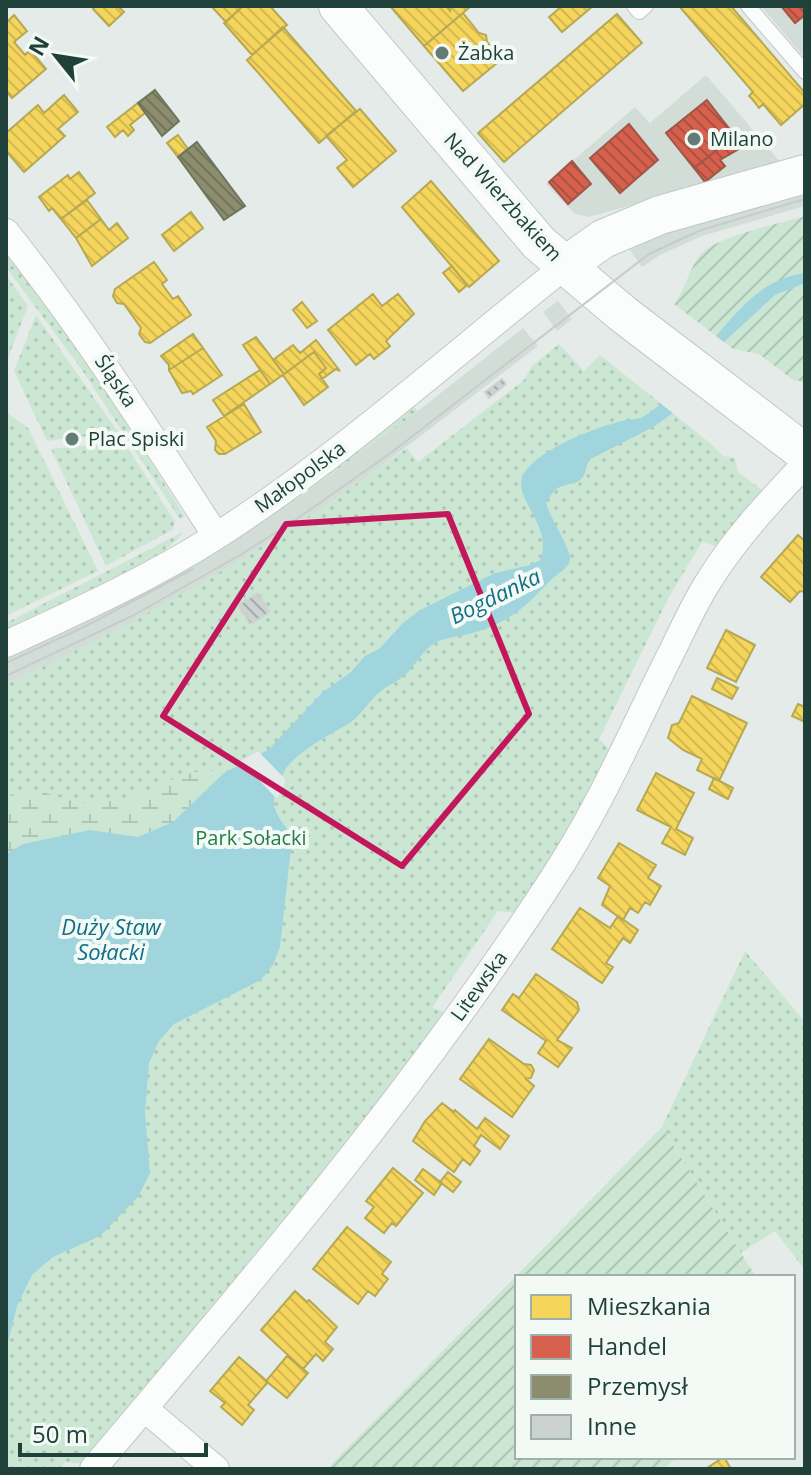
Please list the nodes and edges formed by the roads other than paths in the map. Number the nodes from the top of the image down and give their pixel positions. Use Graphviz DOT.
graph roads {
  1 [pos="338,6"];
  2 [pos="634,6"];
  3 [pos="646,6"];
  4 [pos="748,6"];
  5 [pos="805,72"];
  6 [pos="805,174"];
  7 [pos="6,232"];
  8 [pos="565,266"];
  9 [pos="805,453"];
  10 [pos="805,464"];
  11 [pos="216,536"];
  12 [pos="6,644"];
  13 [pos="145,1409"];
  14 [pos="93,1469"];
  15 [pos="216,1469"];
  1 -- 8 [label="street, Nad Wierzbakiem"];
  2 -- 3 [label="lane"];
  4 -- 5 [label="lane"];
  6 -- 8 [label="street"];
  7 -- 11 [label="street, Śląska"];
  8 -- 9 [label="street, Nad Wierzbakiem"];
  8 -- 11 [label="street, Małopolska"];
  10 -- 13 [label="street, Litewska"];
  11 -- 12 [label="street, Małopolska"];
  13 -- 14 [label="street, Litewska"];
  13 -- 15 [label="street"];
}
